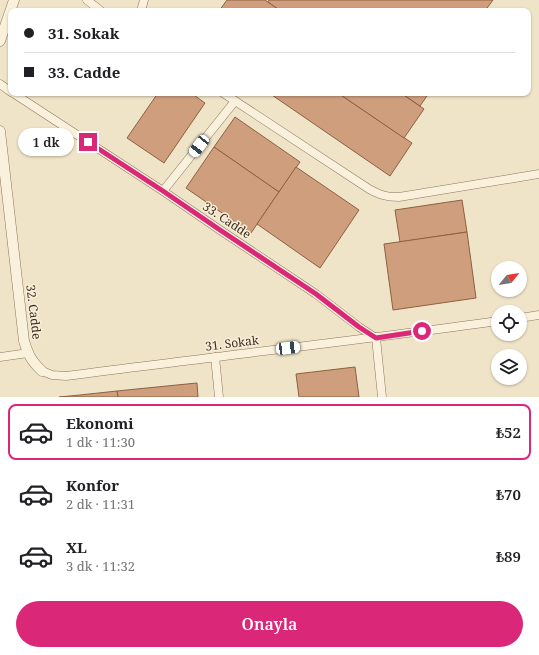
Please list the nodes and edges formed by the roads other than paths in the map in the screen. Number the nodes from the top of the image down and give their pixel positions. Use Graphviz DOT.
graph roads {
  1 [pos="87,0"];
  2 [pos="97,8"];
  3 [pos="8,17"];
  4 [pos="0,40"];
  5 [pos="18,96"];
  6 [pos="227,96"];
  7 [pos="235,101"];
  8 [pos="0,131"];
  9 [pos="539,174"];
  10 [pos="163,191"];
  11 [pos="539,315"];
  12 [pos="527,317"];
  13 [pos="491,322"];
  14 [pos="376,338"];
  15 [pos="28,353"];
  16 [pos="0,357"];
  17 [pos="215,357"];
  18 [pos="42,371"];
  19 [pos="219,397"];
  20 [pos="382,397"];
  1 -- 2 [label="street"];
  3 -- 4 [label="street"];
  5 -- 10 [label="street, 33. Cadde"];
  6 -- 7 [label="street"];
  7 -- 9 [label="street"];
  7 -- 10 [label="street"];
  8 -- 15 [label="street, 32. Cadde"];
  10 -- 14 [label="street, 33. Cadde"];
  11 -- 12 [label="street"];
  13 -- 14 [label="street, 31. Sokak"];
  14 -- 17 [label="street, 31. Sokak"];
  14 -- 20 [label="street"];
  15 -- 16 [label="street"];
  15 -- 18 [label="street, 32. Cadde"];
  17 -- 18 [label="street, 31. Sokak"];
  17 -- 19 [label="street"];
}
